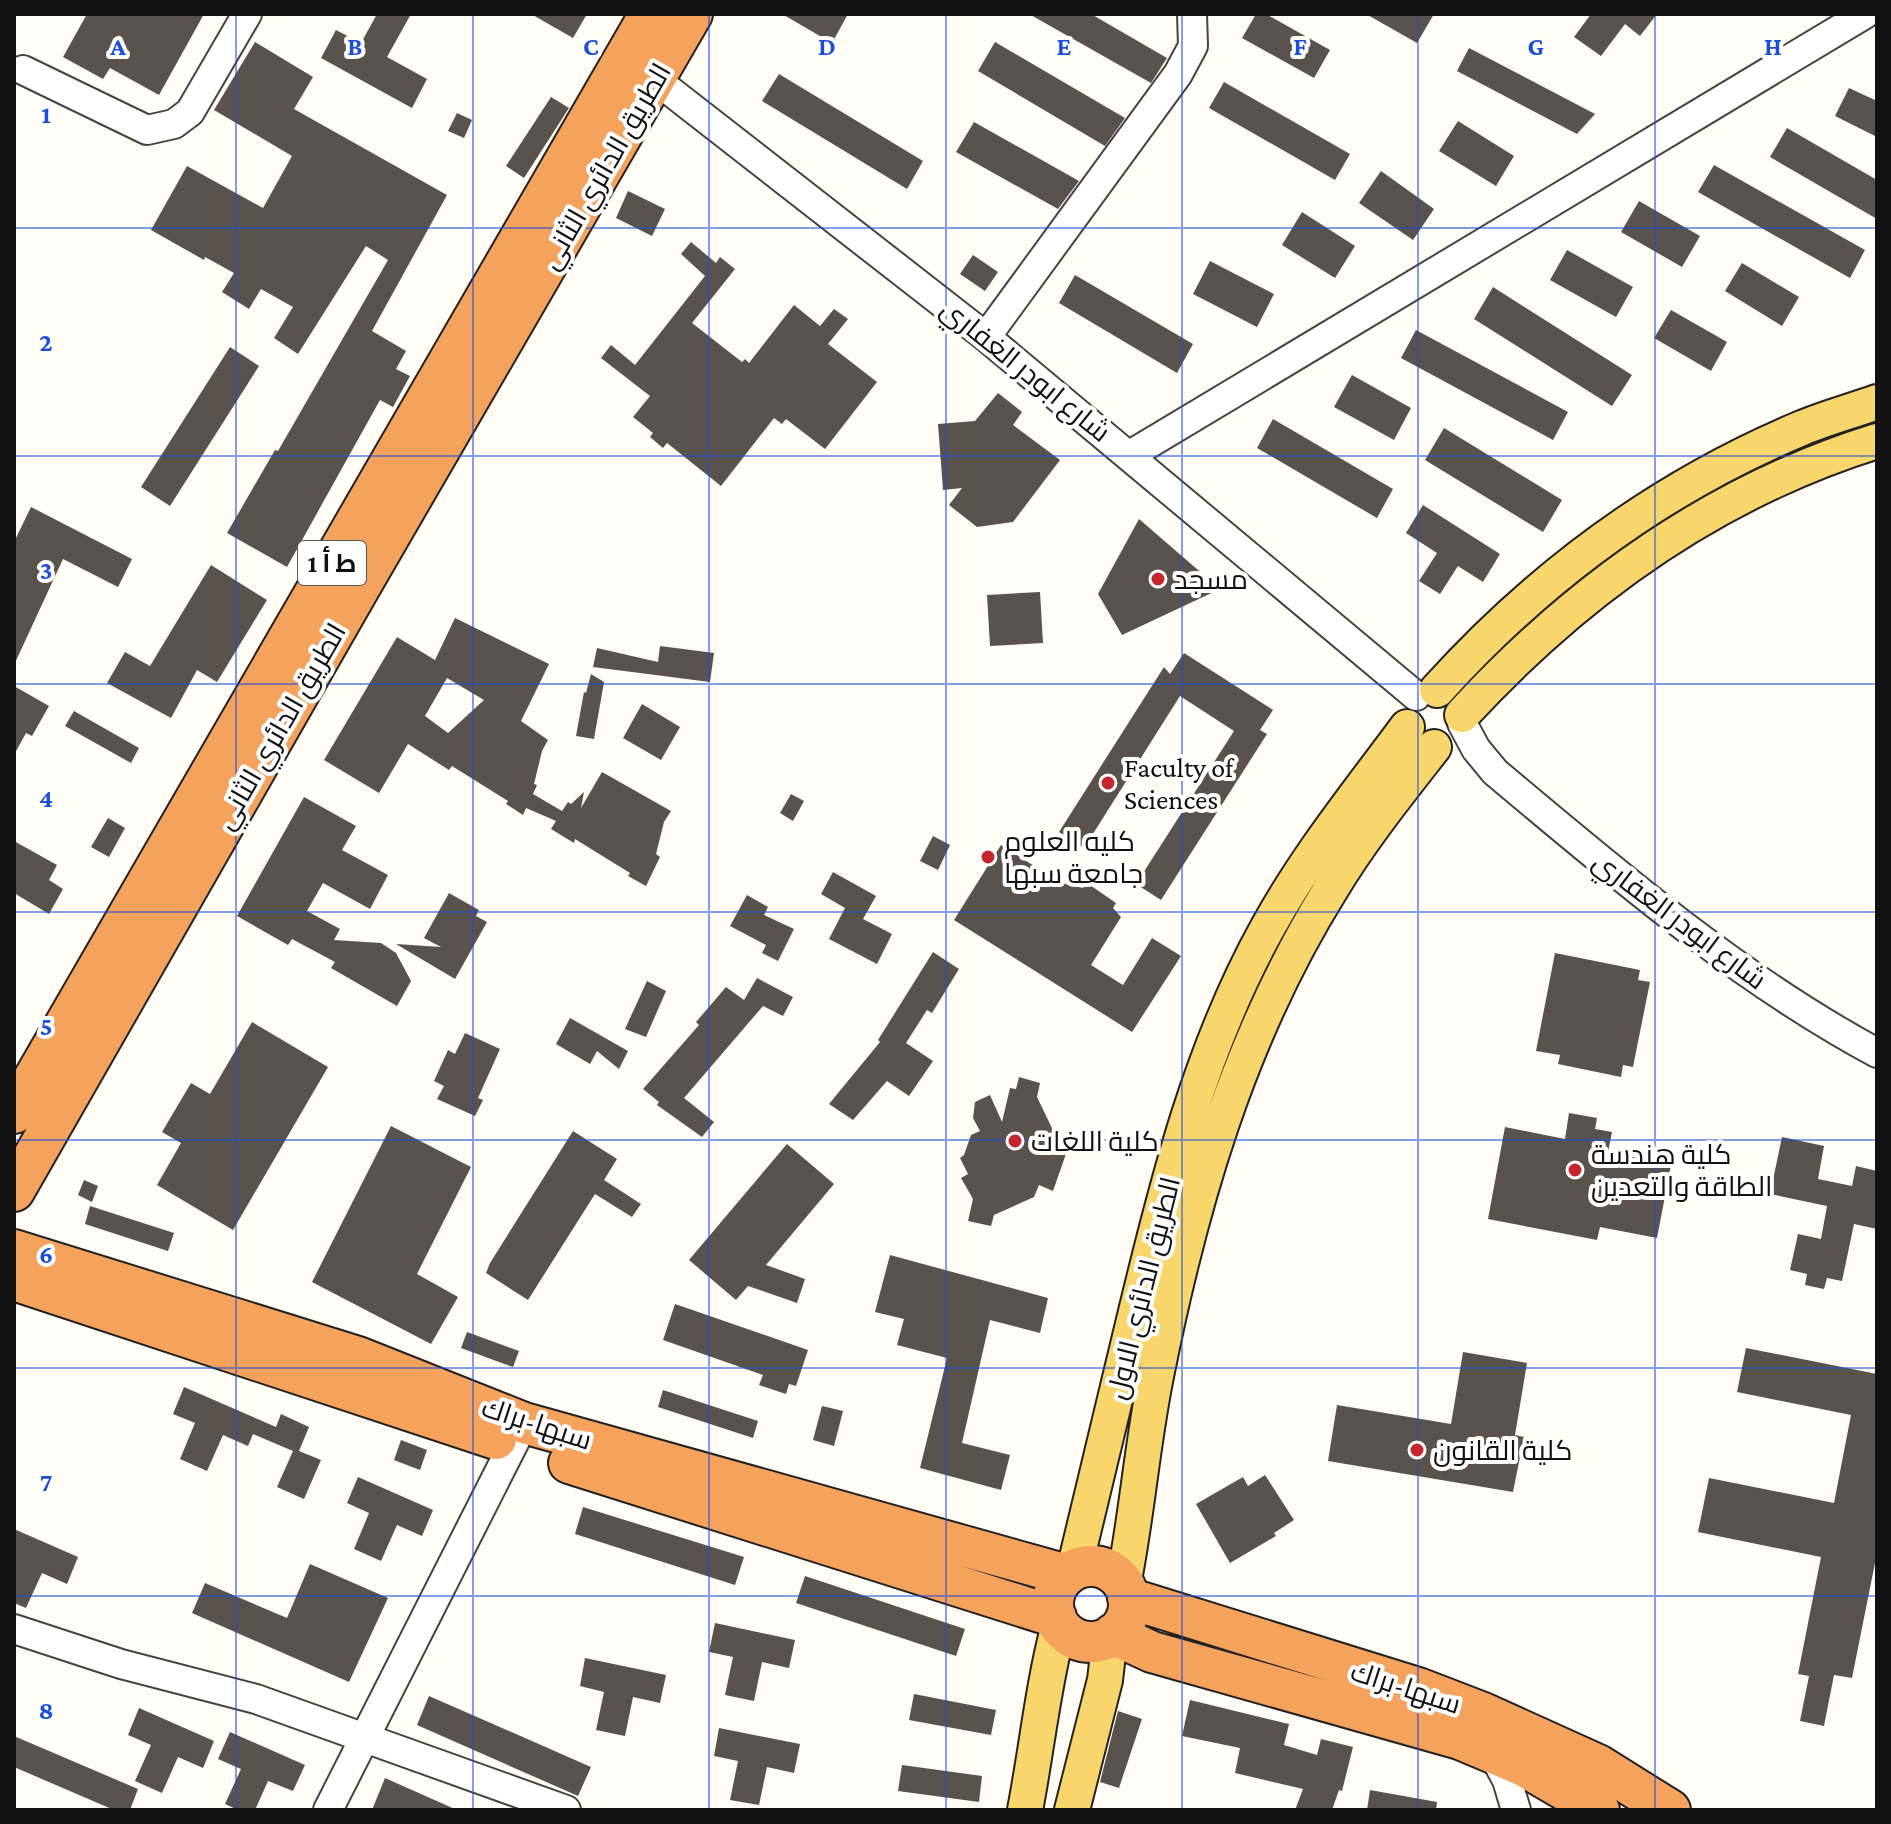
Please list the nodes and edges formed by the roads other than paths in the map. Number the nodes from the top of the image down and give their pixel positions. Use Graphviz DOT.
graph roads {
  1 [pos="247,14"];
  2 [pos="650,14"];
  3 [pos="692,14"];
  4 [pos="1192,14"];
  5 [pos="1865,14"];
  6 [pos="641,68"];
  7 [pos="23,70"];
  8 [pos="986,337"];
  9 [pos="1877,402"];
  10 [pos="1877,441"];
  11 [pos="1130,455"];
  12 [pos="1420,704"];
  13 [pos="1450,733"];
  14 [pos="1877,1053"];
  15 [pos="14,1113"];
  16 [pos="14,1191"];
  17 [pos="14,1250"];
  18 [pos="14,1280"];
  19 [pos="519,1434"];
  20 [pos="1070,1572"];
  21 [pos="1126,1591"];
  22 [pos="1058,1621"];
  23 [pos="14,1629"];
  24 [pos="1112,1636"];
  25 [pos="366,1737"];
  26 [pos="1493,1754"];
  27 [pos="1594,1809"];
  28 [pos="328,1810"];
  29 [pos="566,1810"];
  30 [pos="1025,1810"];
  31 [pos="1072,1810"];
  32 [pos="1516,1810"];
  33 [pos="1670,1810"];
  1 -- 7 [label="street"];
  2 -- 6 [label="highway, الطريق الدائري الثاني / ط أ 1"];
  3 -- 6 [label="highway, الطريق الدائري الثاني"];
  4 -- 8 [label="street"];
  5 -- 11 [label="street"];
  6 -- 8 [label="street, شارع ابودر الغفاري"];
  6 -- 15 [label="highway, الطريق الدائري الثاني / ط أ 1"];
  6 -- 16 [label="highway, الطريق الدائري الثاني"];
  8 -- 11 [label="street, شارع ابودر الغفاري"];
  9 -- 12 [label="main road, الطريق الدائري الاول"];
  10 -- 13 [label="main road, الطريق الدائري الاول"];
  11 -- 12 [label="street, شارع ابودر الغفاري"];
  12 -- 13 [label="main road"];
  12 -- 13 [label="main road"];
  12 -- 20 [label="main road, الطريق الدائري الاول"];
  13 -- 14 [label="street, شارع ابودر الغفاري"];
  13 -- 21 [label="main road, الطريق الدائري الاول"];
  17 -- 19 [label="highway, سبها-براك"];
  18 -- 19 [label="highway, سبها-براك"];
  19 -- 20 [label="highway, سبها-براك"];
  19 -- 22 [label="highway, سبها-براك"];
  19 -- 25 [label="street"];
  20 -- 21 [label="highway"];
  20 -- 22 [label="highway"];
  21 -- 24 [label="highway"];
  21 -- 33 [label="highway, سبها-براك"];
  22 -- 24 [label="highway"];
  22 -- 30 [label="main road"];
  23 -- 25 [label="street"];
  24 -- 26 [label="highway, سبها-براك"];
  24 -- 31 [label="main road"];
  25 -- 28 [label="street"];
  25 -- 29 [label="street"];
  26 -- 27 [label="highway, سبها-براك"];
  26 -- 32 [label="street"];
}
